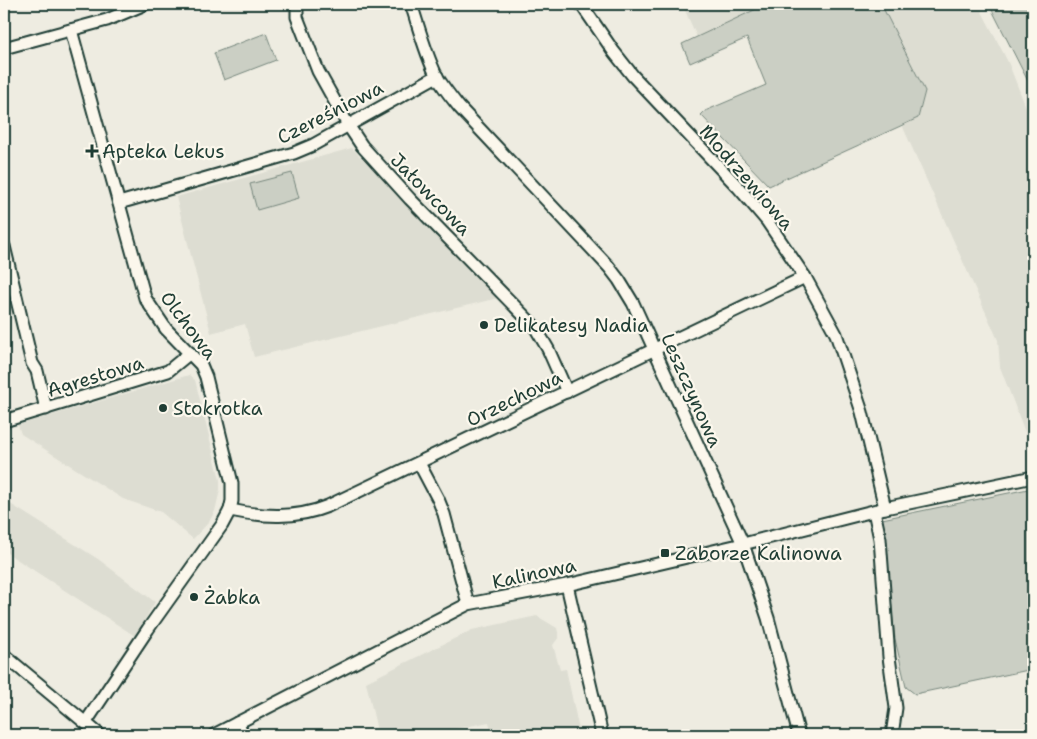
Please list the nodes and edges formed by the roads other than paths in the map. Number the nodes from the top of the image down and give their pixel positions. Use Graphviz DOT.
graph roads {
  1 [pos="145,4"];
  2 [pos="297,4"];
  3 [pos="411,4"];
  4 [pos="581,4"];
  5 [pos="71,30"];
  6 [pos="4,48"];
  7 [pos="437,76"];
  8 [pos="348,124"];
  9 [pos="120,203"];
  10 [pos="4,246"];
  11 [pos="805,277"];
  12 [pos="655,350"];
  13 [pos="190,353"];
  14 [pos="566,392"];
  15 [pos="46,409"];
  16 [pos="4,421"];
  17 [pos="420,463"];
  18 [pos="1033,477"];
  19 [pos="230,510"];
  20 [pos="879,510"];
  21 [pos="743,544"];
  22 [pos="567,584"];
  23 [pos="468,604"];
  24 [pos="4,655"];
  25 [pos="86,722"];
  26 [pos="237,723"];
  27 [pos="100,735"];
  28 [pos="214,735"];
  29 [pos="244,735"];
  30 [pos="602,735"];
  31 [pos="799,735"];
  32 [pos="892,735"];
  1 -- 5 [label="street"];
  2 -- 8 [label="street, Jałowcowa"];
  3 -- 7 [label="street, Leszczynowa"];
  4 -- 11 [label="street, Modrzewiowa"];
  5 -- 6 [label="street"];
  5 -- 9 [label="street, Olchowa"];
  7 -- 8 [label="street, Czereśniowa"];
  7 -- 12 [label="street, Leszczynowa"];
  8 -- 9 [label="street, Czereśniowa"];
  8 -- 14 [label="street, Jałowcowa"];
  9 -- 13 [label="street, Olchowa"];
  10 -- 15 [label="street"];
  11 -- 12 [label="street, Orzechowa"];
  11 -- 20 [label="street, Modrzewiowa"];
  12 -- 14 [label="street, Orzechowa"];
  12 -- 21 [label="street, Leszczynowa"];
  13 -- 15 [label="street, Agrestowa"];
  13 -- 19 [label="street, Olchowa"];
  14 -- 17 [label="street, Orzechowa"];
  15 -- 16 [label="street, Agrestowa"];
  17 -- 19 [label="street, Orzechowa"];
  17 -- 23 [label="street"];
  18 -- 20 [label="street, Kalinowa"];
  19 -- 25 [label="street, Olchowa"];
  20 -- 21 [label="street, Kalinowa"];
  20 -- 32 [label="street, Modrzewiowa"];
  21 -- 22 [label="street, Kalinowa"];
  21 -- 31 [label="street, Leszczynowa"];
  22 -- 23 [label="street, Kalinowa"];
  22 -- 30 [label="street"];
  23 -- 26 [label="street, Kalinowa"];
  24 -- 25 [label="street"];
  25 -- 27 [label="street"];
  26 -- 28 [label="street, Kalinowa"];
  26 -- 29 [label="street"];
}
